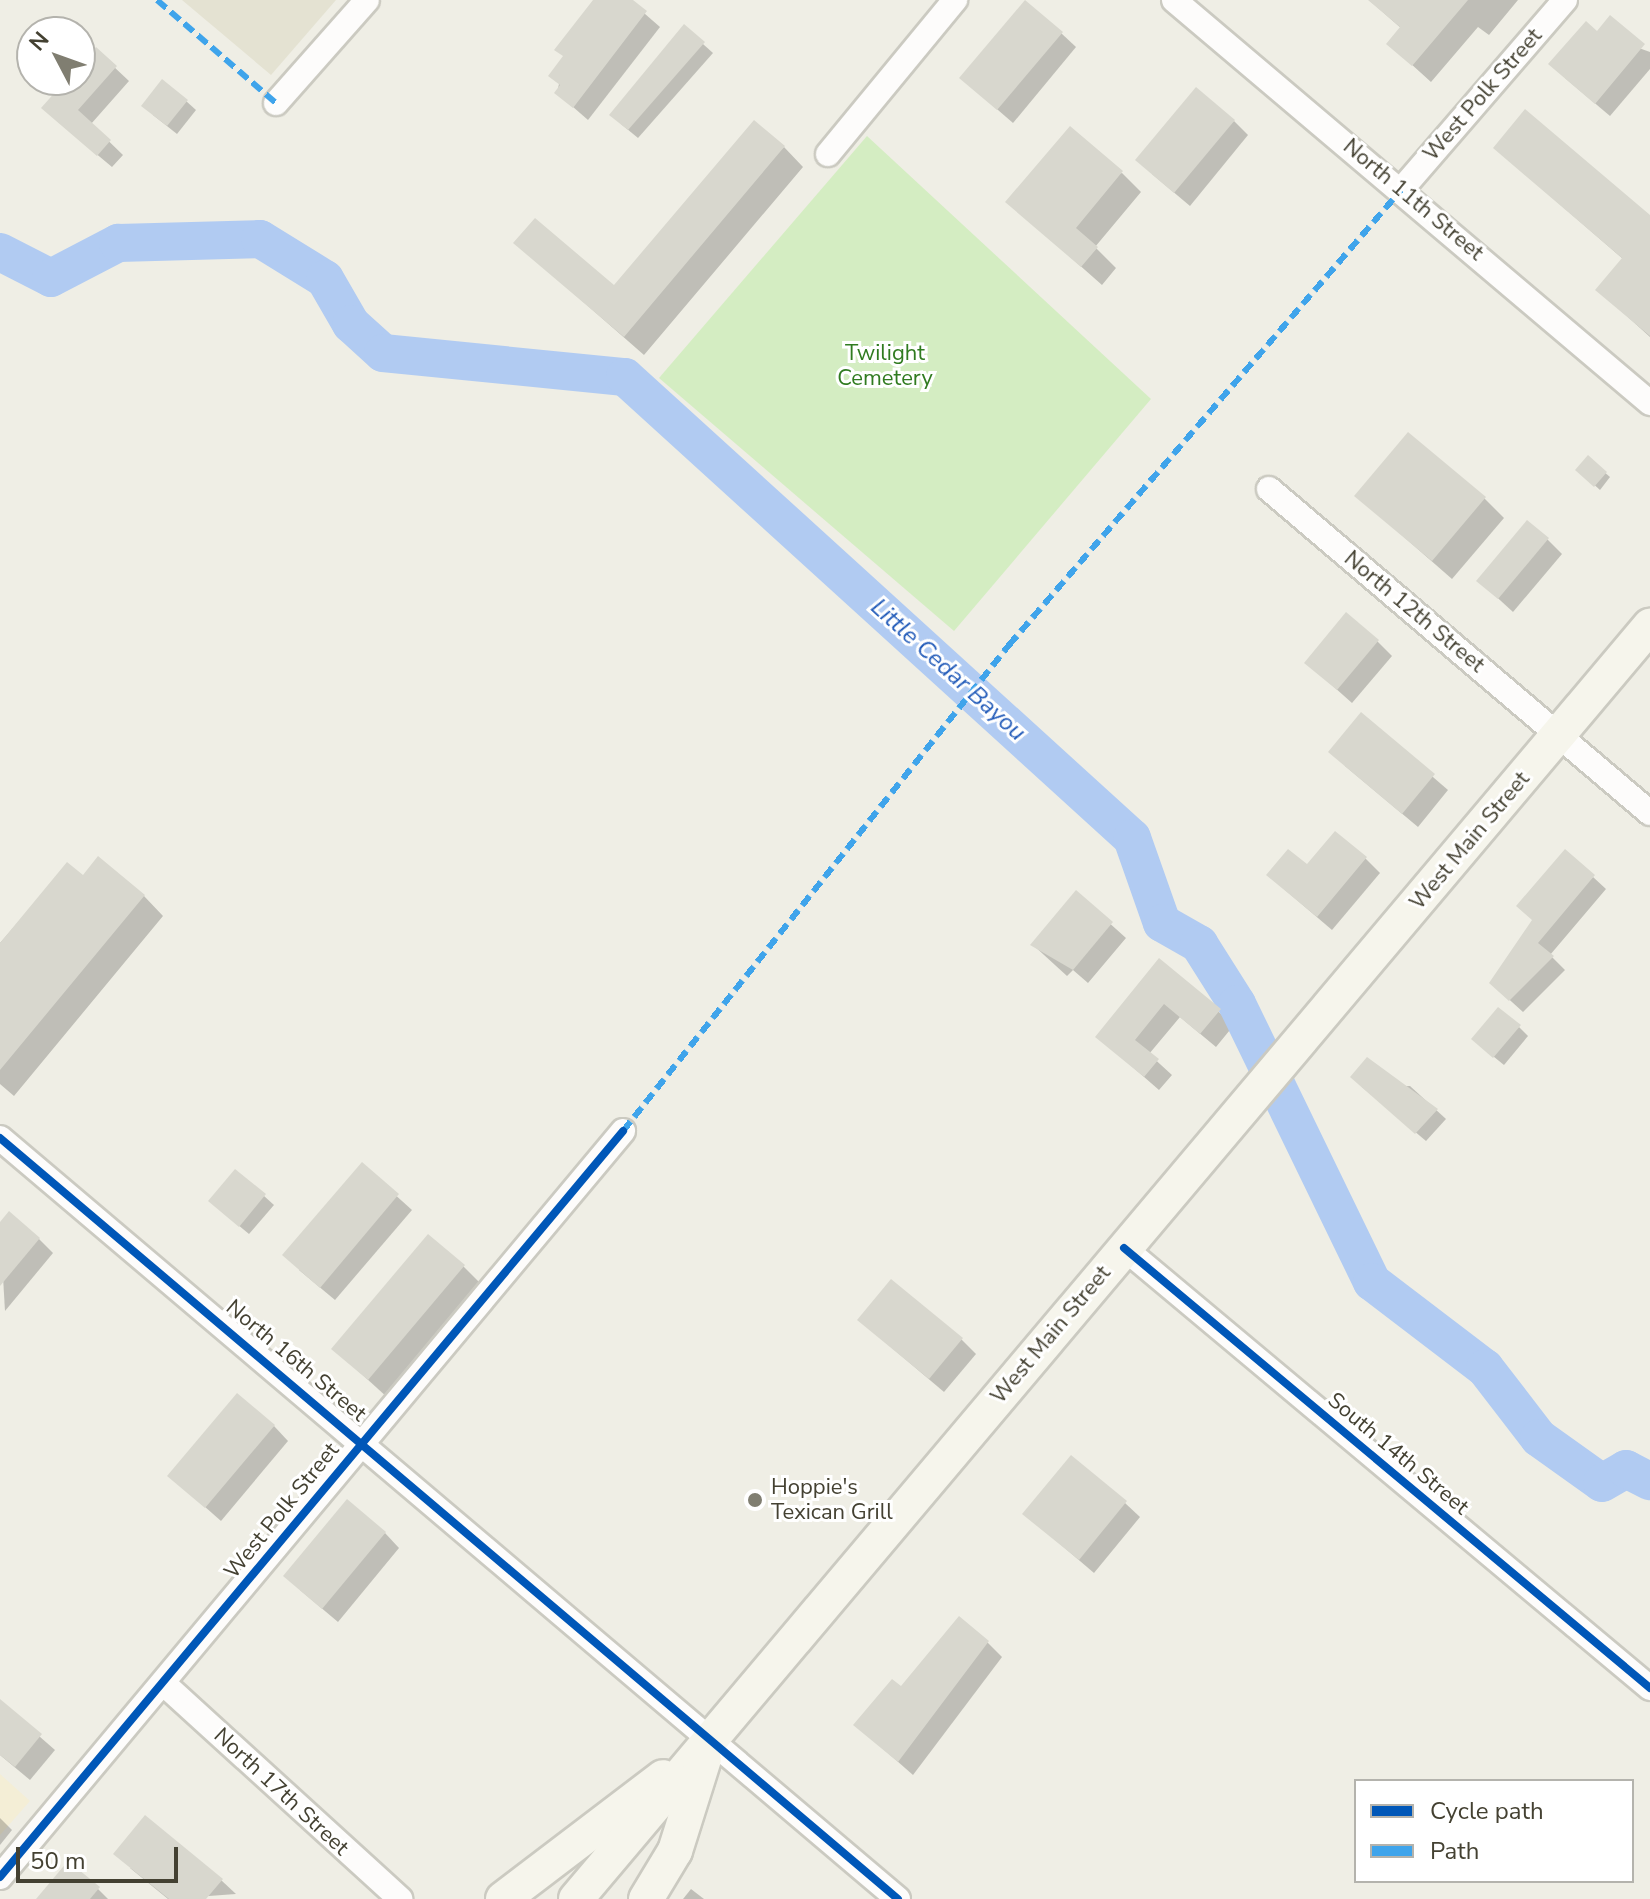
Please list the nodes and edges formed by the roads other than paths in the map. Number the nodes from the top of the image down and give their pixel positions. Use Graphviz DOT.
graph roads {
  1 [pos="367,0"];
  2 [pos="955,0"];
  3 [pos="1174,0"];
  4 [pos="1565,0"];
  5 [pos="276,103"];
  6 [pos="828,154"];
  7 [pos="1401,190"];
  8 [pos="1650,403"];
  9 [pos="1269,489"];
  10 [pos="1650,626"];
  11 [pos="1560,734"];
  12 [pos="1650,813"];
  13 [pos="623,1131"];
  14 [pos="0,1138"];
  15 [pos="1124,1248"];
  16 [pos="363,1441"];
  17 [pos="163,1683"];
  18 [pos="1650,1688"];
  19 [pos="709,1743"];
  20 [pos="0,1877"];
  21 [pos="400,1899"];
  22 [pos="503,1899"];
  23 [pos="576,1899"];
  24 [pos="646,1899"];
  25 [pos="898,1899"];
  1 -- 5 [label="street"];
  2 -- 6 [label="street"];
  3 -- 7 [label="street, North 11th Street"];
  4 -- 7 [label="street, West Polk Street"];
  7 -- 8 [label="street, North 11th Street"];
  9 -- 11 [label="street, North 12th Street"];
  10 -- 11 [label="main road, West Main Street"];
  11 -- 12 [label="street, North 12th Street"];
  11 -- 15 [label="main road, West Main Street"];
  13 -- 16 [label="street, West Polk Street"];
  14 -- 16 [label="street, North 16th Street"];
  15 -- 18 [label="street, South 14th Street"];
  15 -- 19 [label="main road, West Main Street"];
  16 -- 17 [label="street, West Polk Street"];
  16 -- 19 [label="street, North 16th Street"];
  17 -- 20 [label="street, West Polk Street"];
  17 -- 21 [label="street, North 17th Street"];
  19 -- 22 [label="main road"];
  19 -- 23 [label="main road, West Main Street"];
  19 -- 24 [label="main road"];
  19 -- 25 [label="street, North 16th Street"];
}
